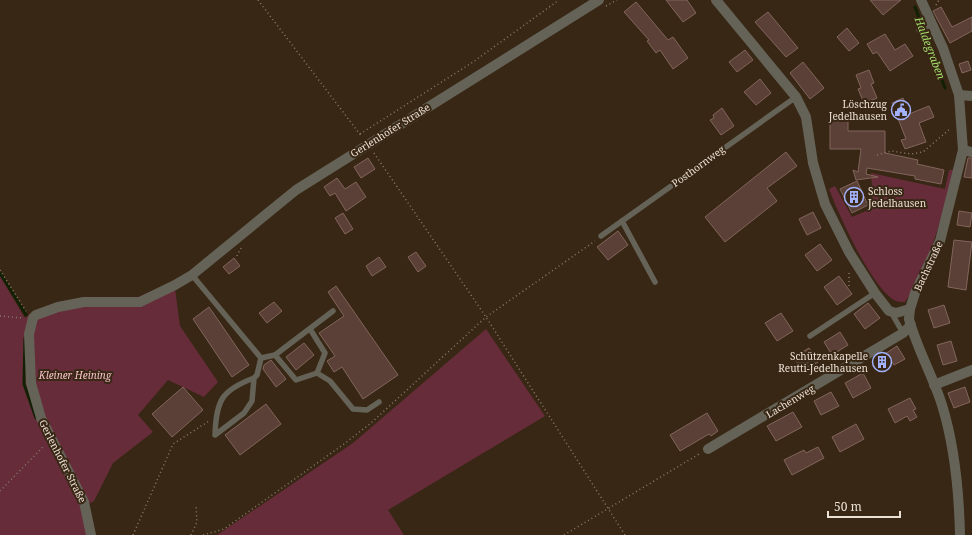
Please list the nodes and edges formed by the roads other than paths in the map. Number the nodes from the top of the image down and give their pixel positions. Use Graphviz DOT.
graph roads {
  1 [pos="599,0"];
  2 [pos="716,0"];
  3 [pos="921,0"];
  4 [pos="930,25"];
  5 [pos="919,30"];
  6 [pos="959,95"];
  7 [pos="972,96"];
  8 [pos="796,97"];
  9 [pos="967,151"];
  10 [pos="622,221"];
  11 [pos="601,236"];
  12 [pos="192,275"];
  13 [pos="655,282"];
  14 [pos="875,293"];
  15 [pos="910,309"];
  16 [pos="890,310"];
  17 [pos="333,311"];
  18 [pos="310,329"];
  19 [pos="907,329"];
  20 [pos="810,336"];
  21 [pos="275,355"];
  22 [pos="261,358"];
  23 [pos="972,370"];
  24 [pos="317,373"];
  25 [pos="254,378"];
  26 [pos="934,386"];
  27 [pos="379,402"];
  28 [pos="708,449"];
  29 [pos="92,535"];
  30 [pos="960,535"];
  1 -- 12 [label="street, Gerlenhofer Straße"];
  2 -- 8 [label="street"];
  3 -- 4 [label="street, Bachstraße"];
  4 -- 5 [label="lane"];
  4 -- 6 [label="street, Bachstraße"];
  6 -- 7 [label="street"];
  6 -- 9 [label="street, Bachstraße"];
  8 -- 10 [label="lane, Posthornweg"];
  8 -- 14 [label="street"];
  9 -- 15 [label="street, Bachstraße"];
  10 -- 11 [label="lane, Posthornweg"];
  10 -- 13 [label="lane"];
  12 -- 22 [label="lane"];
  12 -- 29 [label="street, Gerlenhofer Straße"];
  14 -- 16 [label="street"];
  14 -- 20 [label="lane"];
  15 -- 16 [label="street"];
  15 -- 19 [label="street, Bachstraße"];
  16 -- 19 [label="lane"];
  17 -- 18 [label="lane"];
  18 -- 21 [label="lane"];
  18 -- 24 [label="lane"];
  19 -- 26 [label="street, Bachstraße"];
  19 -- 28 [label="street, Lachenweg"];
  21 -- 22 [label="lane"];
  21 -- 24 [label="lane"];
  22 -- 25 [label="lane"];
  23 -- 26 [label="street"];
  24 -- 27 [label="lane"];
  25 -- 25 [label="lane"];
  26 -- 30 [label="street, Bachstraße"];
}
